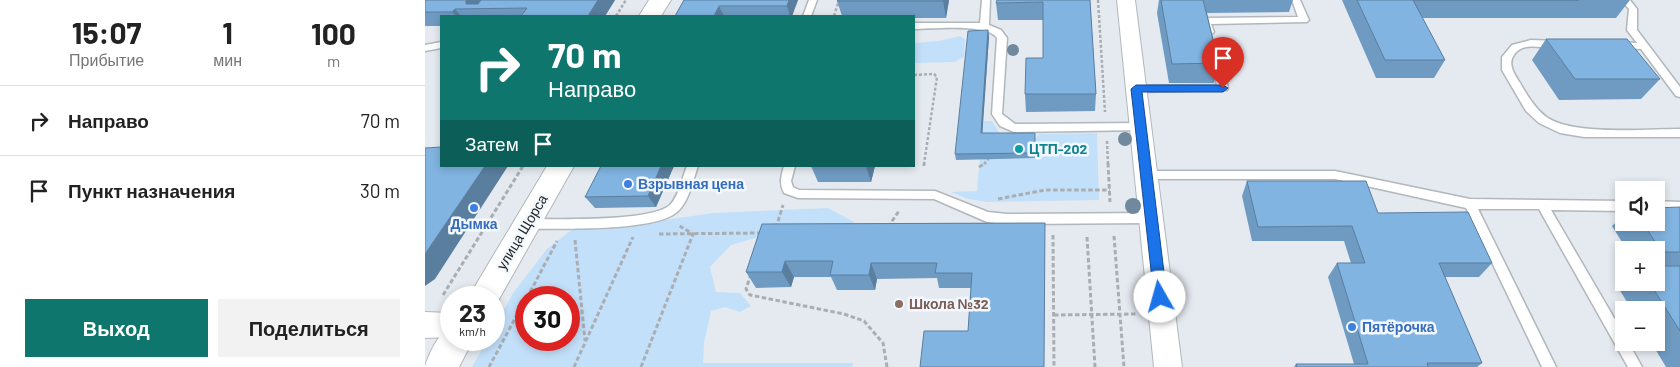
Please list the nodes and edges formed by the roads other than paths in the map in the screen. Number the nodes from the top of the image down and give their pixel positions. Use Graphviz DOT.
graph roads {
  1 [pos="660,0"];
  2 [pos="813,0"];
  3 [pos="986,0"];
  4 [pos="1126,0"];
  5 [pos="1296,0"];
  6 [pos="1625,0"];
  7 [pos="651,15"];
  8 [pos="807,15"];
  9 [pos="915,26"];
  10 [pos="983,26"];
  11 [pos="1568,44"];
  12 [pos="440,45"];
  13 [pos="1605,45"];
  14 [pos="1642,46"];
  15 [pos="425,48"];
  16 [pos="1136,89"];
  17 [pos="1680,94"];
  18 [pos="1141,128"];
  19 [pos="1680,133"];
  20 [pos="560,167"];
  21 [pos="693,167"];
  22 [pos="790,167"];
  23 [pos="1146,175"];
  24 [pos="1470,204"];
  25 [pos="1542,204"];
  26 [pos="1615,206"];
  27 [pos="1665,206"];
  28 [pos="1680,207"];
  29 [pos="1151,218"];
  30 [pos="526,224"];
  31 [pos="490,286"];
  32 [pos="425,325"];
  33 [pos="440,325"];
  34 [pos="450,351"];
  35 [pos="441,367"];
  36 [pos="1168,367"];
  37 [pos="1549,367"];
  38 [pos="1635,367"];
  1 -- 7 [label="main road"];
  2 -- 8 [label="lane"];
  3 -- 10 [label="lane"];
  4 -- 16 [label="street"];
  5 -- 16 [label="lane"];
  6 -- 14 [label="lane"];
  9 -- 10 [label="lane"];
  10 -- 18 [label="lane"];
  11 -- 19 [label="lane"];
  12 -- 15 [label="lane"];
  13 -- 14 [label="lane"];
  14 -- 17 [label="lane"];
  16 -- 18 [label="street"];
  18 -- 23 [label="street"];
  20 -- 30 [label="main road, улица Щорса"];
  21 -- 30 [label="lane"];
  22 -- 29 [label="lane"];
  23 -- 24 [label="lane"];
  23 -- 29 [label="street"];
  24 -- 25 [label="lane"];
  24 -- 37 [label="lane"];
  25 -- 26 [label="lane"];
  25 -- 38 [label="lane"];
  27 -- 28 [label="lane"];
  29 -- 36 [label="street"];
  30 -- 31 [label="main road, улица Щорса"];
  32 -- 33 [label="street"];
  34 -- 35 [label="main road"];
}
